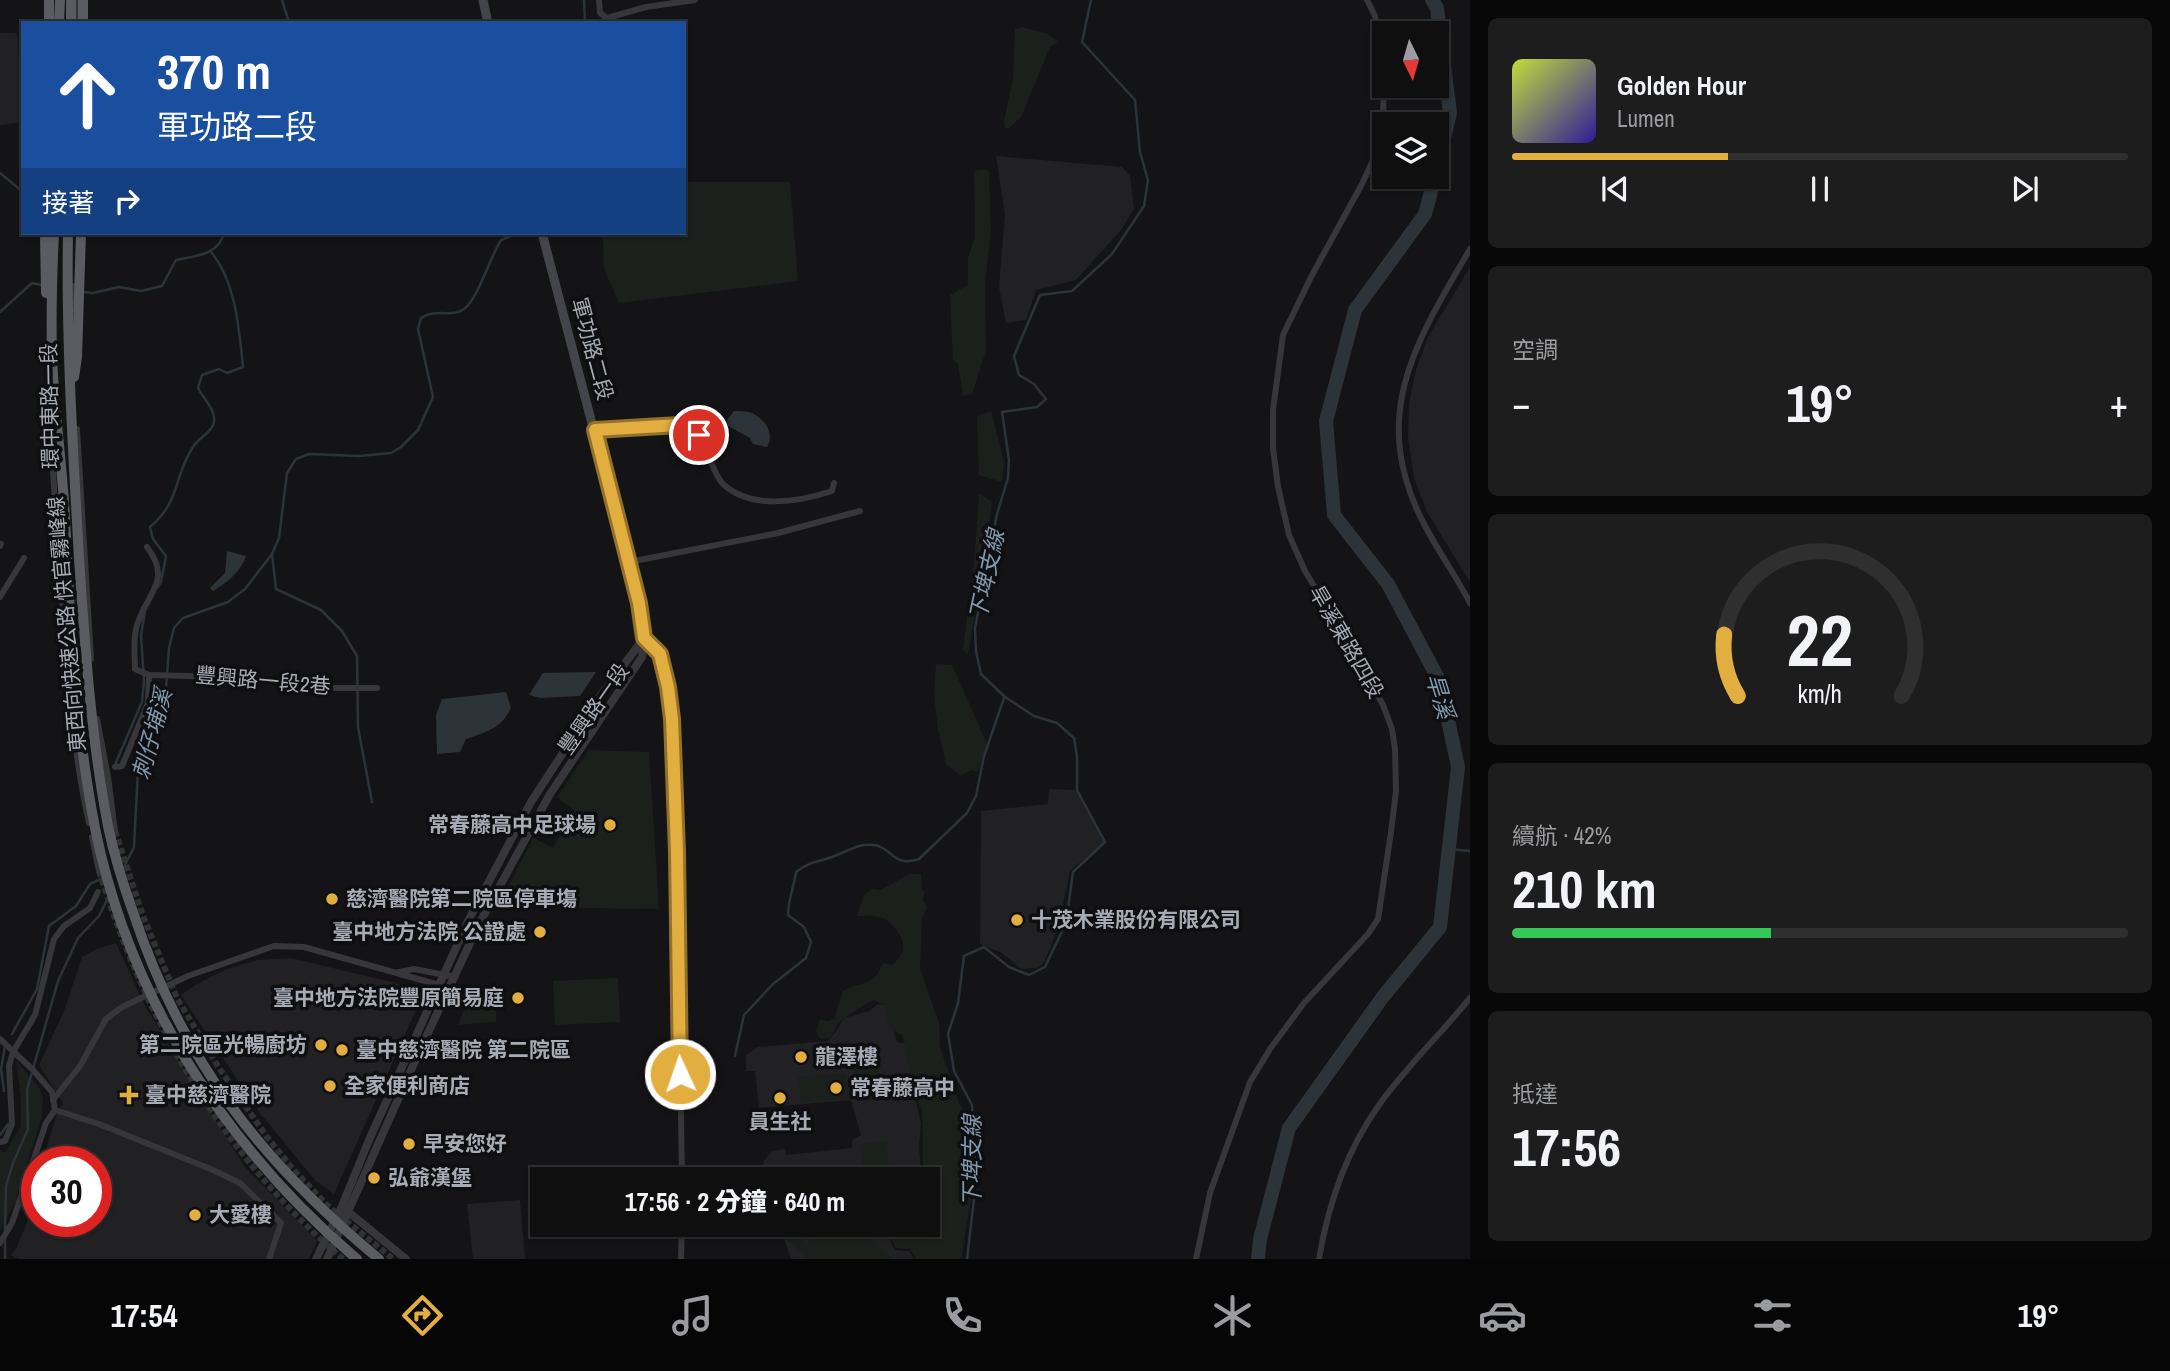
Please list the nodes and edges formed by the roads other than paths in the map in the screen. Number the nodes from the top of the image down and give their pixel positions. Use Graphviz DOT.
graph roads {
  1 [pos="49,0"];
  2 [pos="58,0"];
  3 [pos="71,0"];
  4 [pos="78,0"];
  5 [pos="83,0"];
  6 [pos="483,0"];
  7 [pos="599,0"];
  8 [pos="695,0"];
  9 [pos="1367,0"];
  10 [pos="49,21"];
  11 [pos="57,21"];
  12 [pos="71,21"];
  13 [pos="77,21"];
  14 [pos="83,21"];
  15 [pos="488,21"];
  16 [pos="50,235"];
  17 [pos="50,235"];
  18 [pos="68,235"];
  19 [pos="78,235"];
  20 [pos="78,235"];
  21 [pos="543,235"];
  22 [pos="1470,249"];
  23 [pos="74,383"];
  24 [pos="50,384"];
  25 [pos="70,404"];
  26 [pos="595,430"];
  27 [pos="834,483"];
  28 [pos="860,511"];
  29 [pos="147,547"];
  30 [pos="24,558"];
  31 [pos="629,562"];
  32 [pos="0,597"];
  33 [pos="1470,603"];
  34 [pos="644,638"];
  35 [pos="149,675"];
  36 [pos="377,688"];
  37 [pos="115,767"];
  38 [pos="115,831"];
  39 [pos="99,871"];
  40 [pos="99,892"];
  41 [pos="399,972"];
  42 [pos="445,975"];
  43 [pos="455,977"];
  44 [pos="440,986"];
  45 [pos="450,988"];
  46 [pos="1470,998"];
  47 [pos="0,1039"];
  48 [pos="13,1052"];
  49 [pos="53,1100"];
  50 [pos="55,1110"];
  51 [pos="0,1142"];
  52 [pos="682,1167"];
  53 [pos="345,1209"];
  54 [pos="682,1237"];
  55 [pos="0,1243"];
  56 [pos="318,1255"];
  57 [pos="329,1258"];
  58 [pos="269,1259"];
  59 [pos="357,1259"];
  60 [pos="379,1259"];
  61 [pos="406,1259"];
  62 [pos="681,1259"];
  63 [pos="1196,1259"];
  64 [pos="1319,1259"];
  1 -- 10 [label="highway"];
  2 -- 11 [label="highway"];
  3 -- 12 [label="highway"];
  4 -- 13 [label="street"];
  5 -- 14 [label="highway"];
  6 -- 15 [label="main road"];
  7 -- 8 [label="street"];
  9 -- 63 [label="street, 旱溪東路四段"];
  16 -- 59 [label="highway, 東西向快速公路 快官霧峰線, bridge"];
  17 -- 24 [label="street, 環中東路一段"];
  18 -- 25 [label="highway, 東西向快速公路 快官霧峰線, bridge"];
  19 -- 25 [label="highway, bridge"];
  20 -- 23 [label="street, 環中東路一段"];
  21 -- 26 [label="main road, 軍功路二段"];
  22 -- 33 [label="street"];
  23 -- 24 [label="street"];
  23 -- 38 [label="street, 環中東路一段"];
  24 -- 39 [label="street, 環中東路一段"];
  25 -- 60 [label="highway, 東西向快速公路 快官霧峰線, bridge"];
  26 -- 27 [label="street"];
  26 -- 31 [label="main road, 軍功路二段"];
  28 -- 31 [label="street"];
  29 -- 35 [label="street"];
  30 -- 32 [label="street"];
  31 -- 34 [label="main road, 軍功路二段"];
  34 -- 42 [label="street, 豐興路一段"];
  34 -- 43 [label="street, 豐興路一段"];
  34 -- 52 [label="street"];
  35 -- 36 [label="street, 豐興路一段2巷"];
  35 -- 37 [label="street"];
  40 -- 48 [label="street"];
  41 -- 42 [label="street"];
  41 -- 44 [label="street"];
  41 -- 49 [label="street"];
  42 -- 43 [label="street"];
  42 -- 44 [label="street, 豐興路一段"];
  43 -- 45 [label="street, 豐興路一段"];
  44 -- 45 [label="street"];
  44 -- 53 [label="street, 豐興路一段"];
  45 -- 53 [label="street, 豐興路一段"];
  46 -- 64 [label="street"];
  47 -- 48 [label="street"];
  48 -- 49 [label="street"];
  48 -- 51 [label="street"];
  49 -- 50 [label="street"];
  50 -- 55 [label="street"];
  50 -- 58 [label="street"];
  53 -- 56 [label="street, 豐興路一段"];
  53 -- 57 [label="street, 豐興路一段"];
  53 -- 61 [label="street"];
  54 -- 62 [label="street"];
  56 -- 57 [label="street"];
}
